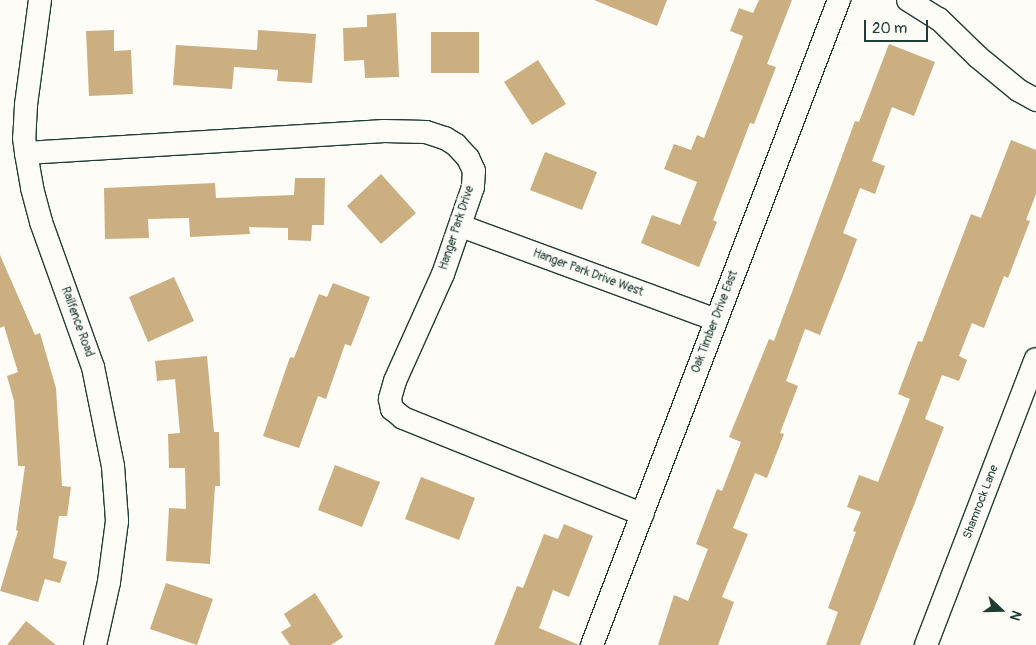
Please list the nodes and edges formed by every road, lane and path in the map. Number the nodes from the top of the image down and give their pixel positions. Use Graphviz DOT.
graph roads {
  1 [pos="40,0"];
  2 [pos="839,0"];
  3 [pos="908,0"];
  4 [pos="1036,100"];
  5 [pos="26,153"];
  6 [pos="461,226"];
  7 [pos="716,320"];
  8 [pos="1036,359"];
  9 [pos="642,514"];
  10 [pos="95,645"];
  11 [pos="592,645"];
  12 [pos="926,645"];
  1 -- 5 [label="street, Railfence Road"];
  2 -- 7 [label="street, Oak Timber Drive East"];
  3 -- 4 [label="street"];
  5 -- 6 [label="street, Hanger Park Drive"];
  5 -- 10 [label="street, Railfence Road"];
  6 -- 7 [label="street, Hanger Park Drive West"];
  6 -- 9 [label="street, Hanger Park Drive"];
  7 -- 9 [label="street, Oak Timber Drive East"];
  8 -- 12 [label="street, Shamrock Lane"];
  9 -- 11 [label="street, Oak Timber Drive East"];
}
